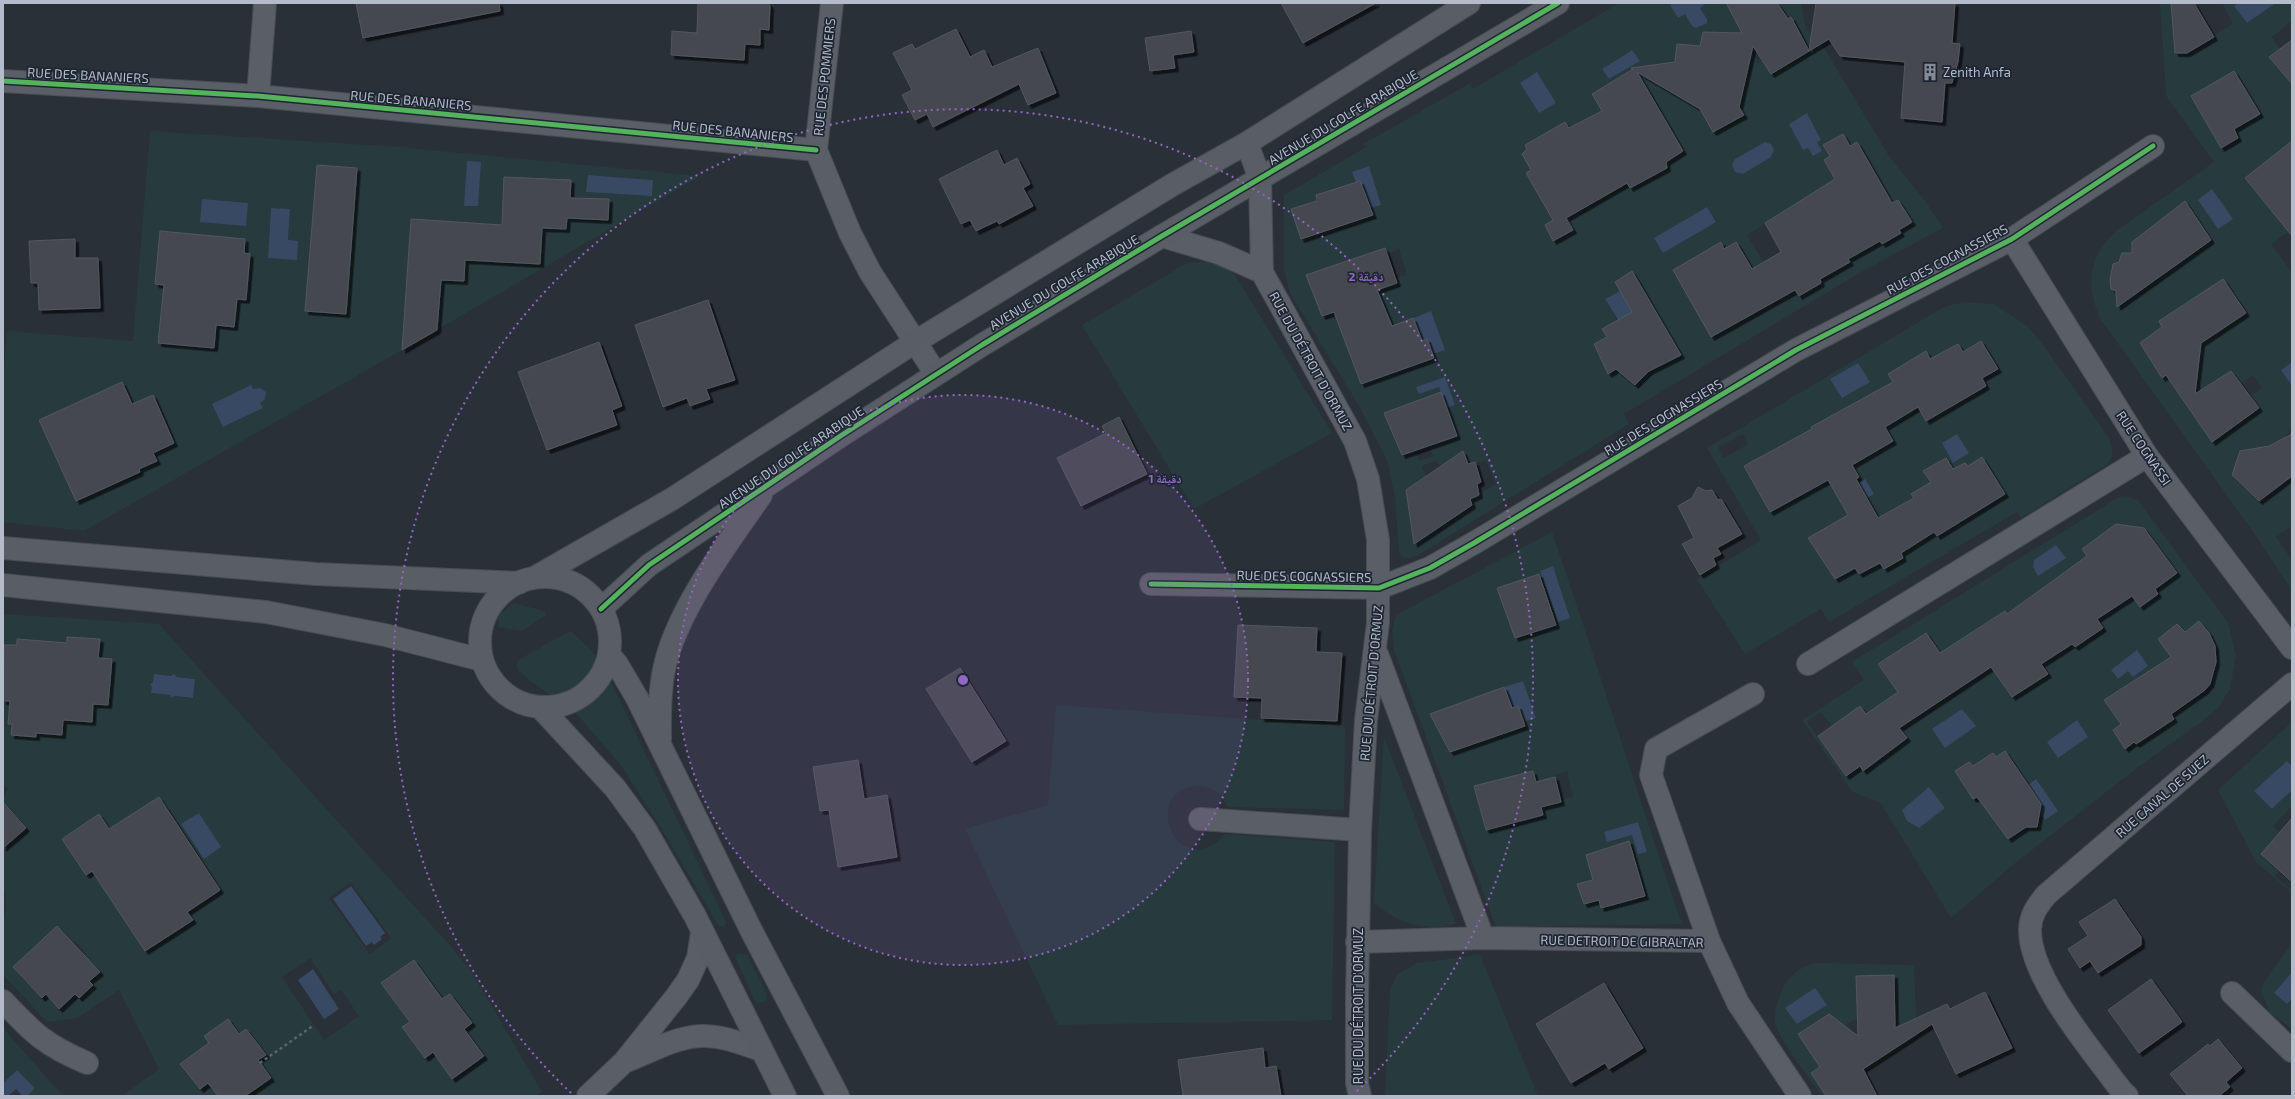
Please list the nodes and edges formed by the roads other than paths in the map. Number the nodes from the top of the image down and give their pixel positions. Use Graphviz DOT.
graph roads {
  1 [pos="265,3"];
  2 [pos="832,3"];
  3 [pos="1469,3"];
  4 [pos="1558,3"];
  5 [pos="3,81"];
  6 [pos="258,96"];
  7 [pos="1247,143"];
  8 [pos="2153,146"];
  9 [pos="816,150"];
  10 [pos="1260,179"];
  11 [pos="1162,236"];
  12 [pos="2012,239"];
  13 [pos="1262,272"];
  14 [pos="915,342"];
  15 [pos="936,374"];
  16 [pos="2147,456"];
  17 [pos="768,484"];
  18 [pos="3,548"];
  19 [pos="527,580"];
  20 [pos="1151,584"];
  21 [pos="3,585"];
  22 [pos="1379,588"];
  23 [pos="601,609"];
  24 [pos="2292,648"];
  25 [pos="1376,651"];
  26 [pos="609,655"];
  27 [pos="482,660"];
  28 [pos="1808,664"];
  29 [pos="2292,684"];
  30 [pos="1753,694"];
  31 [pos="540,707"];
  32 [pos="660,745"];
  33 [pos="1200,819"];
  34 [pos="1360,830"];
  35 [pos="702,933"];
  36 [pos="1483,938"];
  37 [pos="1709,941"];
  38 [pos="1357,942"];
  39 [pos="2232,994"];
  40 [pos="3,1001"];
  41 [pos="761,1050"];
  42 [pos="2292,1052"];
  43 [pos="624,1062"];
  44 [pos="87,1063"];
  45 [pos="588,1096"];
  46 [pos="785,1096"];
  47 [pos="838,1096"];
  48 [pos="1360,1096"];
  49 [pos="1800,1096"];
  50 [pos="2127,1096"];
  1 -- 6 [label="street"];
  2 -- 9 [label="street, RUE DES POMMIERS"];
  3 -- 7 [label="main road, AVENUE DU GOLFE ARABIQUE"];
  4 -- 10 [label="main road, AVENUE DU GOLFE ARABIQUE"];
  5 -- 6 [label="street, RUE DES BANANIERS"];
  6 -- 9 [label="street, RUE DES BANANIERS"];
  7 -- 10 [label="main road"];
  7 -- 14 [label="main road, AVENUE DU GOLFE ARABIQUE"];
  8 -- 12 [label="street, RUE DES COGNASSIERS"];
  9 -- 14 [label="street"];
  10 -- 11 [label="main road, AVENUE DU GOLFE ARABIQUE"];
  10 -- 13 [label="street, RUE DU DÉTROIT D'ORMUZ"];
  11 -- 13 [label="street"];
  11 -- 15 [label="main road, AVENUE DU GOLFE ARABIQUE"];
  12 -- 16 [label="street, RUE COGNASSI"];
  12 -- 22 [label="street, RUE DES COGNASSIERS"];
  13 -- 22 [label="street, RUE DU DÉTROIT D'ORMUZ"];
  14 -- 15 [label="street"];
  14 -- 19 [label="main road, AVENUE DU GOLFE ARABIQUE"];
  15 -- 17 [label="main road, AVENUE DU GOLFE ARABIQUE"];
  16 -- 24 [label="street, RUE COGNASSI"];
  16 -- 28 [label="street"];
  17 -- 23 [label="main road, AVENUE DU GOLFE ARABIQUE"];
  17 -- 32 [label="main road"];
  18 -- 19 [label="main road"];
  19 -- 23 [label="main road"];
  19 -- 27 [label="main road"];
  20 -- 22 [label="street, RUE DES COGNASSIERS"];
  21 -- 27 [label="main road"];
  22 -- 25 [label="street, RUE DU DÉTROIT D'ORMUZ"];
  23 -- 26 [label="main road"];
  25 -- 34 [label="street, RUE DU DÉTROIT D'ORMUZ"];
  25 -- 36 [label="street"];
  26 -- 31 [label="main road"];
  26 -- 32 [label="main road"];
  27 -- 31 [label="main road"];
  29 -- 50 [label="street, RUE CANAL DE SUEZ"];
  30 -- 37 [label="street"];
  31 -- 35 [label="main road"];
  32 -- 47 [label="main road"];
  33 -- 34 [label="street"];
  34 -- 38 [label="street, RUE DU DÉTROIT D'ORMUZ"];
  35 -- 41 [label="main road"];
  35 -- 43 [label="street"];
  36 -- 37 [label="street, RUE DETROIT DE GIBRALTAR"];
  36 -- 38 [label="street, RUE DETROIT DE GIBRALTAR"];
  37 -- 49 [label="street, RUE DETROIT DE GIBRALTAR"];
  38 -- 48 [label="street, RUE DU DÉTROIT D'ORMUZ"];
  39 -- 42 [label="street"];
  40 -- 44 [label="street"];
  41 -- 43 [label="street"];
  41 -- 46 [label="main road"];
  43 -- 45 [label="street"];
}
